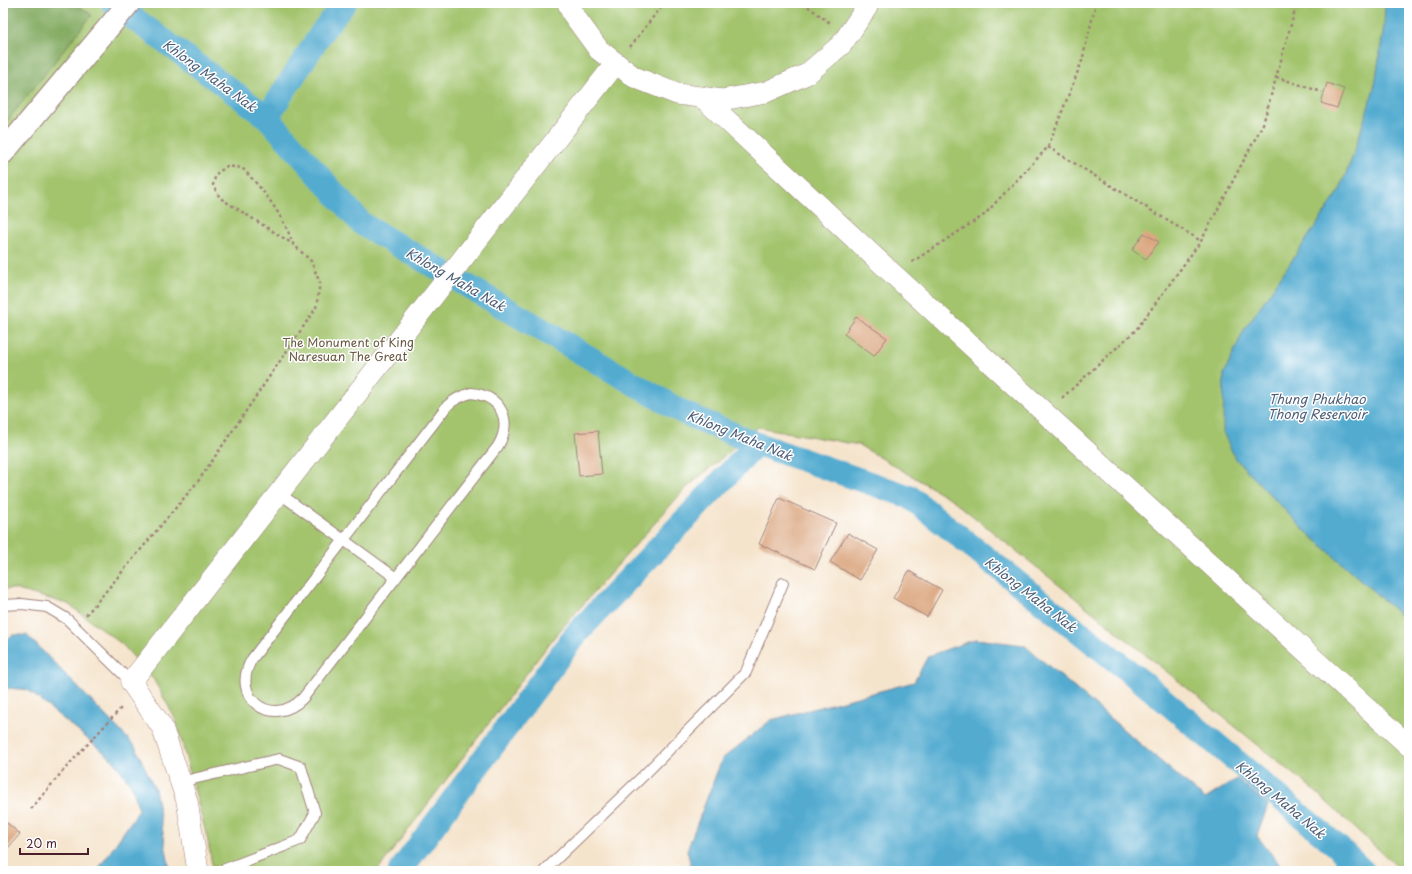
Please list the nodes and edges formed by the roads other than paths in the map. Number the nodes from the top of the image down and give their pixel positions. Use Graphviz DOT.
graph roads {
  1 [pos="129,3"];
  2 [pos="568,3"];
  3 [pos="868,3"];
  4 [pos="616,63"];
  5 [pos="702,97"];
  6 [pos="3,153"];
  7 [pos="279,493"];
  8 [pos="344,540"];
  9 [pos="396,578"];
  10 [pos="783,583"];
  11 [pos="3,605"];
  12 [pos="131,682"];
  13 [pos="1409,746"];
  14 [pos="180,782"];
  15 [pos="198,871"];
  16 [pos="220,871"];
  17 [pos="544,871"];
  1 -- 6 [label="street"];
  2 -- 4 [label="street"];
  3 -- 5 [label="street"];
  4 -- 5 [label="street"];
  4 -- 7 [label="street"];
  5 -- 13 [label="street"];
  7 -- 8 [label="lane"];
  7 -- 12 [label="street"];
  8 -- 9 [label="lane"];
  8 -- 9 [label="lane"];
  8 -- 9 [label="lane"];
  10 -- 17 [label="lane"];
  11 -- 12 [label="lane"];
  12 -- 14 [label="street"];
  14 -- 15 [label="street"];
  14 -- 16 [label="lane"];
}
